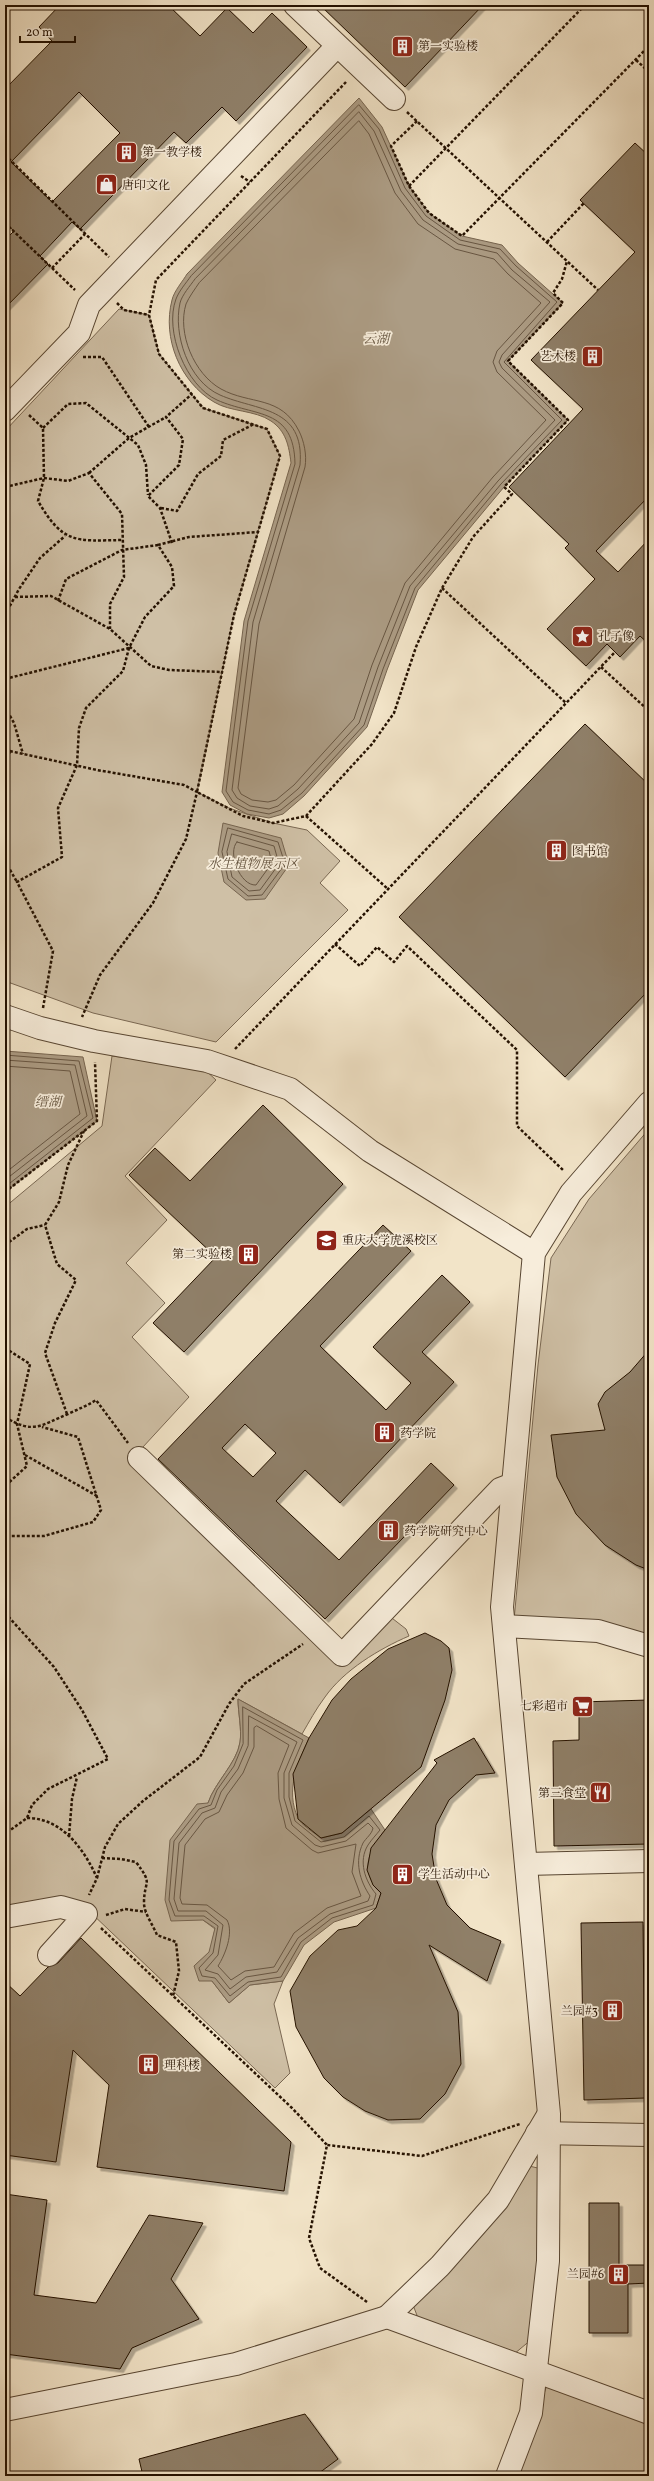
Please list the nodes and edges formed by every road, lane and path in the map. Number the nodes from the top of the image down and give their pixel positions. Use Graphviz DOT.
graph roads {
  1 [pos="295,5"];
  2 [pos="585,5"];
  3 [pos="337,46"];
  4 [pos="649,46"];
  5 [pos="636,60"];
  6 [pos="360,67"];
  7 [pos="649,72"];
  8 [pos="394,99"];
  9 [pos="417,121"];
  10 [pos="446,148"];
  11 [pos="5,156"];
  12 [pos="409,186"];
  13 [pos="500,198"];
  14 [pos="584,203"];
  15 [pos="5,223"];
  16 [pos="85,234"];
  17 [pos="547,242"];
  18 [pos="567,261"];
  19 [pos="52,268"];
  20 [pos="122,270"];
  21 [pos="598,290"];
  22 [pos="97,297"];
  23 [pos="150,315"];
  24 [pos="67,345"];
  25 [pos="192,394"];
  26 [pos="9,405"];
  27 [pos="166,417"];
  28 [pos="254,424"];
  29 [pos="149,427"];
  30 [pos="43,428"];
  31 [pos="129,438"];
  32 [pos="89,473"];
  33 [pos="44,478"];
  34 [pos="5,487"];
  35 [pos="148,496"];
  36 [pos="160,508"];
  37 [pos="258,532"];
  38 [pos="65,536"];
  39 [pos="122,540"];
  40 [pos="172,543"];
  41 [pos="158,545"];
  42 [pos="122,550"];
  43 [pos="442,588"];
  44 [pos="15,597"];
  45 [pos="58,601"];
  46 [pos="5,615"];
  47 [pos="110,629"];
  48 [pos="129,648"];
  49 [pos="615,652"];
  50 [pos="601,667"];
  51 [pos="222,672"];
  52 [pos="5,679"];
  53 [pos="566,703"];
  54 [pos="5,707"];
  55 [pos="649,711"];
  56 [pos="5,750"];
  57 [pos="11,751"];
  58 [pos="23,754"];
  59 [pos="5,758"];
  60 [pos="76,765"];
  61 [pos="197,792"];
  62 [pos="306,816"];
  63 [pos="5,861"];
  64 [pos="18,882"];
  65 [pos="388,889"];
  66 [pos="335,944"];
  67 [pos="5,1016"];
  68 [pos="40,1028"];
  69 [pos="84,1038"];
  70 [pos="220,1065"];
  71 [pos="649,1102"];
  72 [pos="84,1131"];
  73 [pos="578,1185"];
  74 [pos="5,1192"];
  75 [pos="45,1225"];
  76 [pos="5,1245"];
  77 [pos="534,1253"];
  78 [pos="5,1348"];
  79 [pos="67,1414"];
  80 [pos="5,1417"];
  81 [pos="17,1424"];
  82 [pos="42,1427"];
  83 [pos="24,1455"];
  84 [pos="139,1458"];
  85 [pos="513,1484"];
  86 [pos="5,1486"];
  87 [pos="98,1497"];
  88 [pos="5,1530"];
  89 [pos="5,1613"];
  90 [pos="504,1626"];
  91 [pos="319,1633"];
  92 [pos="649,1646"];
  93 [pos="77,1776"];
  94 [pos="27,1818"];
  95 [pos="5,1834"];
  96 [pos="69,1836"];
  97 [pos="102,1858"];
  98 [pos="649,1862"];
  99 [pos="526,1864"];
  100 [pos="97,1878"];
  101 [pos="146,1912"];
  102 [pos="86,1915"];
  103 [pos="5,1917"];
  104 [pos="49,1955"];
  105 [pos="173,1996"];
  106 [pos="545,2127"];
  107 [pos="649,2135"];
  108 [pos="327,2145"];
  109 [pos="387,2317"];
  110 [pos="535,2372"];
  111 [pos="5,2410"];
  112 [pos="649,2413"];
  113 [pos="507,2476"];
  1 -- 3 [label="lane"];
  2 -- 10 [label="path"];
  3 -- 6 [label="lane"];
  3 -- 20 [label="lane"];
  4 -- 5 [label="path"];
  5 -- 7 [label="path"];
  5 -- 13 [label="path"];
  6 -- 8 [label="lane"];
  6 -- 23 [label="path"];
  8 -- 9 [label="path"];
  9 -- 10 [label="path"];
  9 -- 12 [label="path"];
  10 -- 12 [label="path"];
  10 -- 13 [label="path"];
  11 -- 16 [label="path"];
  12 -- 13 [label="path"];
  13 -- 17 [label="path"];
  14 -- 17 [label="path"];
  15 -- 19 [label="path"];
  16 -- 19 [label="path"];
  16 -- 20 [label="path"];
  17 -- 18 [label="path"];
  18 -- 21 [label="path"];
  18 -- 43 [label="path"];
  19 -- 22 [label="path"];
  20 -- 22 [label="lane"];
  22 -- 23 [label="path"];
  22 -- 24 [label="lane"];
  23 -- 25 [label="path"];
  24 -- 26 [label="lane"];
  24 -- 29 [label="path"];
  25 -- 27 [label="path"];
  25 -- 28 [label="path"];
  26 -- 30 [label="path"];
  27 -- 29 [label="path"];
  27 -- 35 [label="path"];
  28 -- 36 [label="path"];
  28 -- 37 [label="path"];
  29 -- 31 [label="path"];
  30 -- 31 [label="path"];
  30 -- 33 [label="path"];
  31 -- 32 [label="path"];
  31 -- 35 [label="path"];
  32 -- 33 [label="path"];
  32 -- 39 [label="path"];
  33 -- 34 [label="path"];
  33 -- 38 [label="path"];
  35 -- 36 [label="path"];
  36 -- 40 [label="path"];
  37 -- 40 [label="path"];
  37 -- 51 [label="path"];
  38 -- 39 [label="path"];
  38 -- 44 [label="path"];
  39 -- 42 [label="path"];
  40 -- 41 [label="path"];
  41 -- 42 [label="path"];
  41 -- 48 [label="path"];
  42 -- 45 [label="path"];
  42 -- 47 [label="path"];
  43 -- 53 [label="path"];
  43 -- 62 [label="path"];
  44 -- 45 [label="path"];
  44 -- 46 [label="path"];
  45 -- 47 [label="path"];
  47 -- 48 [label="path"];
  48 -- 51 [label="path"];
  48 -- 52 [label="path"];
  48 -- 60 [label="path"];
  49 -- 50 [label="path"];
  50 -- 53 [label="path"];
  50 -- 55 [label="path"];
  51 -- 61 [label="path"];
  53 -- 65 [label="path"];
  54 -- 58 [label="path"];
  56 -- 57 [label="path"];
  57 -- 58 [label="path"];
  57 -- 59 [label="path"];
  58 -- 60 [label="path"];
  60 -- 61 [label="path"];
  60 -- 64 [label="path"];
  61 -- 62 [label="path"];
  61 -- 69 [label="path"];
  62 -- 65 [label="path"];
  63 -- 64 [label="path"];
  64 -- 68 [label="path"];
  65 -- 66 [label="path"];
  66 -- 70 [label="path"];
  66 -- 73 [label="path"];
  67 -- 68 [label="lane"];
  68 -- 69 [label="lane"];
  69 -- 70 [label="lane"];
  69 -- 72 [label="path"];
  70 -- 77 [label="lane"];
  71 -- 73 [label="lane"];
  72 -- 74 [label="path"];
  72 -- 75 [label="path"];
  73 -- 77 [label="lane"];
  75 -- 76 [label="path"];
  75 -- 79 [label="path"];
  77 -- 85 [label="lane"];
  78 -- 81 [label="path"];
  79 -- 82 [label="path"];
  79 -- 84 [label="path"];
  80 -- 81 [label="path"];
  81 -- 82 [label="path"];
  81 -- 83 [label="path"];
  82 -- 87 [label="path"];
  83 -- 86 [label="path"];
  83 -- 87 [label="path"];
  84 -- 91 [label="lane"];
  85 -- 90 [label="lane"];
  85 -- 91 [label="lane"];
  87 -- 88 [label="path"];
  89 -- 93 [label="path"];
  90 -- 92 [label="lane"];
  90 -- 99 [label="lane"];
  91 -- 97 [label="path"];
  93 -- 94 [label="path"];
  93 -- 96 [label="path"];
  94 -- 95 [label="path"];
  94 -- 96 [label="path"];
  96 -- 100 [label="path"];
  97 -- 100 [label="path"];
  97 -- 101 [label="path"];
  98 -- 99 [label="lane"];
  99 -- 106 [label="lane"];
  100 -- 102 [label="path"];
  101 -- 102 [label="path"];
  101 -- 105 [label="path"];
  102 -- 103 [label="lane"];
  102 -- 104 [label="lane"];
  102 -- 105 [label="path"];
  105 -- 108 [label="path"];
  106 -- 107 [label="lane"];
  106 -- 108 [label="path"];
  106 -- 109 [label="lane"];
  106 -- 110 [label="lane"];
  108 -- 109 [label="path"];
  109 -- 110 [label="lane"];
  109 -- 111 [label="lane"];
  110 -- 112 [label="lane"];
  110 -- 113 [label="lane"];
}
